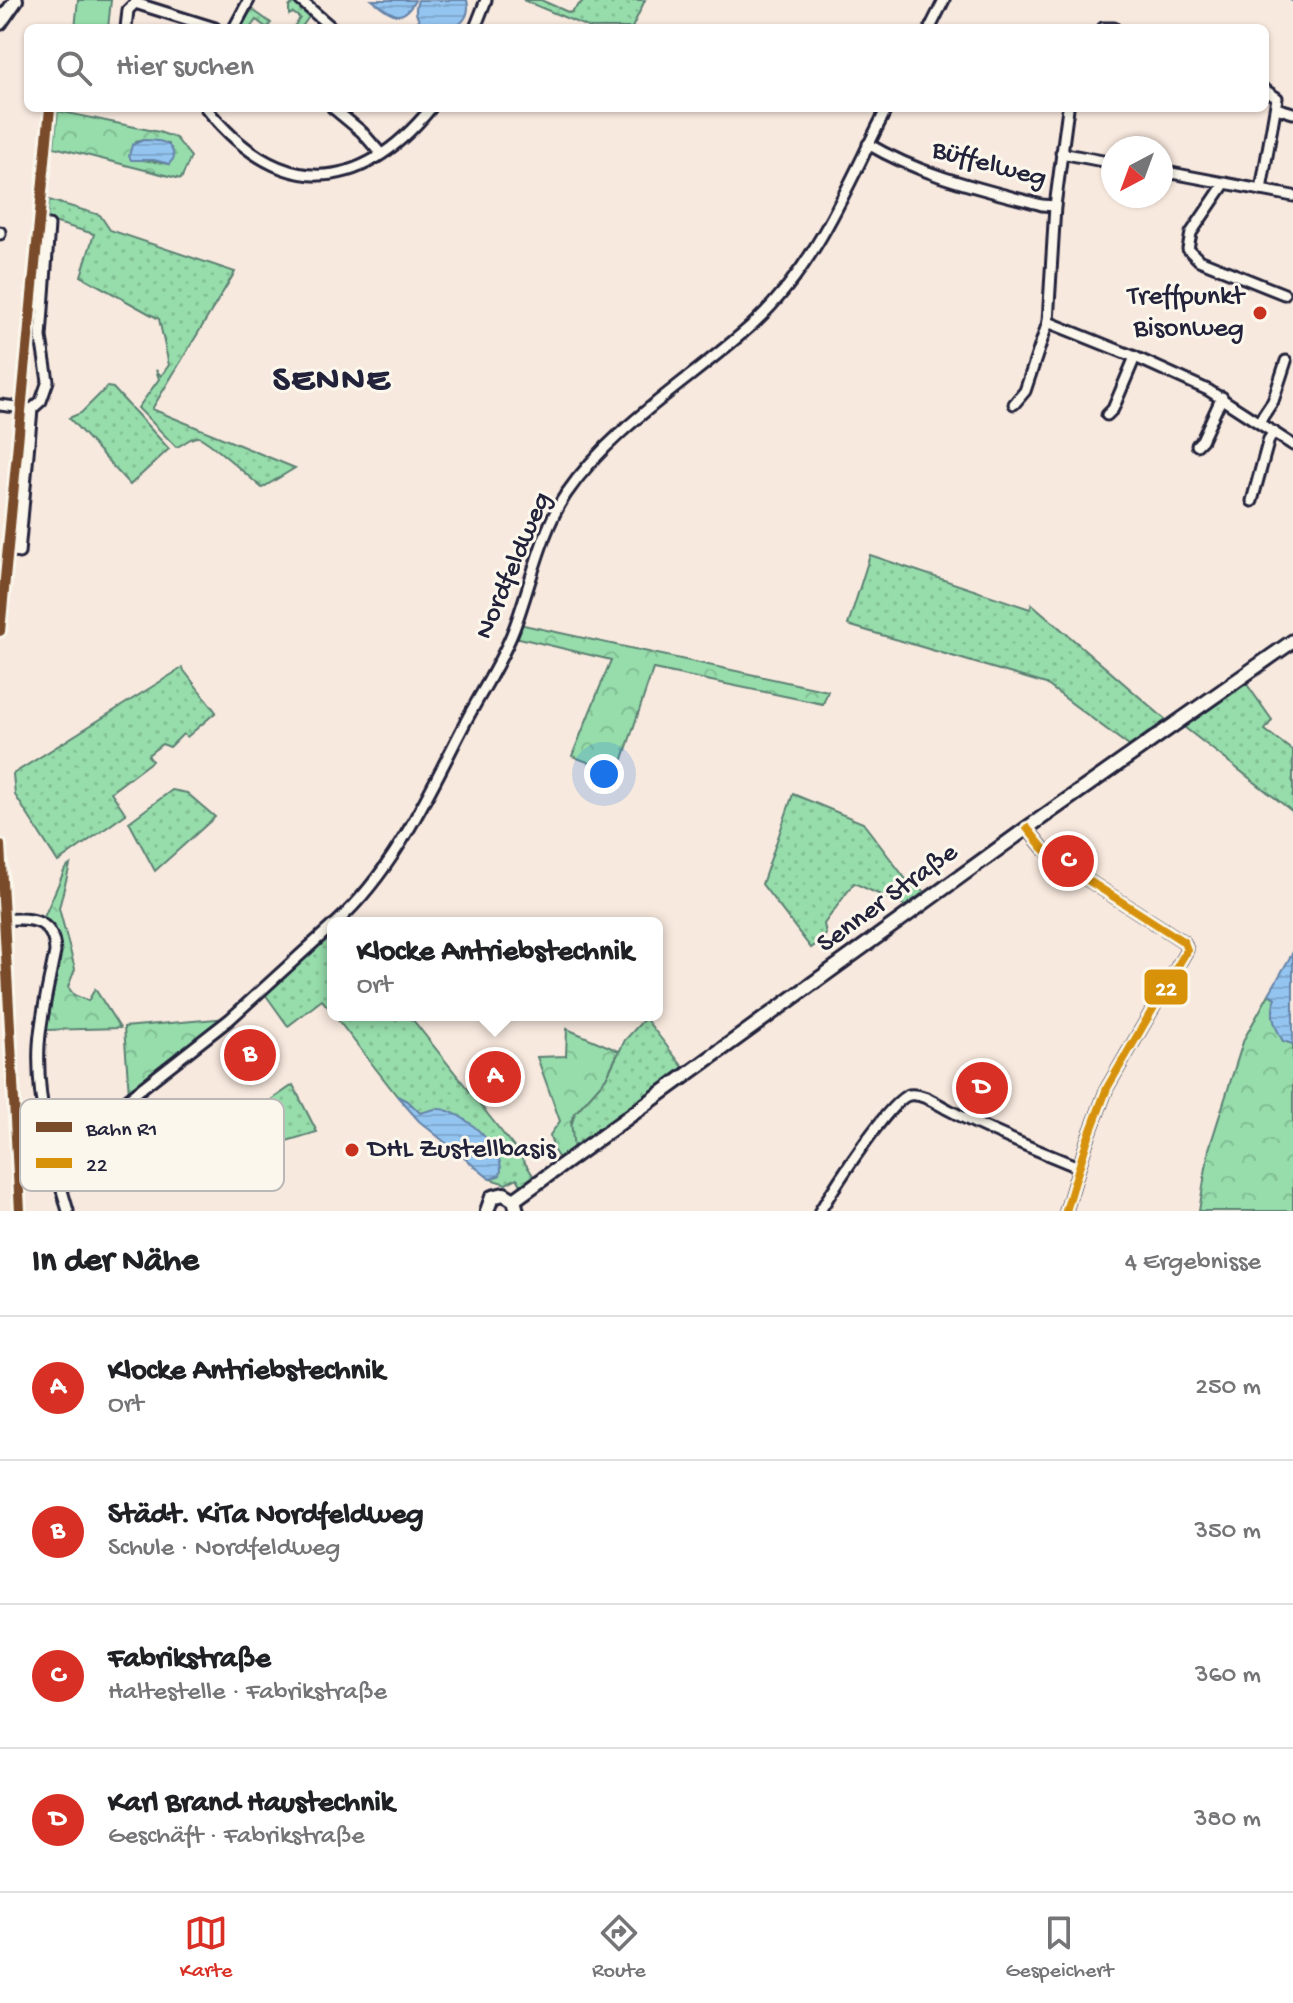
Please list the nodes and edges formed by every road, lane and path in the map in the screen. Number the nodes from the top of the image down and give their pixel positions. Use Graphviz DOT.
graph roads {
  1 [pos="16,0"];
  2 [pos="249,0"];
  3 [pos="300,0"];
  4 [pos="486,0"];
  5 [pos="944,0"];
  6 [pos="0,23"];
  7 [pos="126,24"];
  8 [pos="202,24"];
  9 [pos="236,24"];
  10 [pos="327,24"];
  11 [pos="477,24"];
  12 [pos="932,24"];
  13 [pos="1269,93"];
  14 [pos="1276,108"];
  15 [pos="210,112"];
  16 [pos="338,112"];
  17 [pos="428,112"];
  18 [pos="885,112"];
  19 [pos="1067,112"];
  20 [pos="1293,113"];
  21 [pos="868,144"];
  22 [pos="1061,153"];
  23 [pos="381,154"];
  24 [pos="1101,161"];
  25 [pos="1173,173"];
  26 [pos="1225,183"];
  27 [pos="1261,190"];
  28 [pos="1293,196"];
  29 [pos="1055,206"];
  30 [pos="49,225"];
  31 [pos="1284,294"];
  32 [pos="1048,322"];
  33 [pos="1135,357"];
  34 [pos="1286,361"];
  35 [pos="1222,397"];
  36 [pos="1014,404"];
  37 [pos="0,405"];
  38 [pos="32,409"];
  39 [pos="1107,415"];
  40 [pos="1259,422"];
  41 [pos="1274,432"];
  42 [pos="1197,445"];
  43 [pos="1293,445"];
  44 [pos="1252,501"];
  45 [pos="19,553"];
  46 [pos="1293,641"];
  47 [pos="1027,828"];
  48 [pos="340,917"];
  49 [pos="0,920"];
  50 [pos="327,930"];
  51 [pos="42,1099"];
  52 [pos="128,1099"];
  53 [pos="1078,1167"];
  54 [pos="62,1191"];
  55 [pos="516,1206"];
  56 [pos="68,1211"];
  57 [pos="487,1211"];
  58 [pos="820,1211"];
  59 [pos="1066,1211"];
  1 -- 6 [label="street"];
  2 -- 9 [label="street"];
  3 -- 10 [label="street"];
  4 -- 11 [label="street"];
  5 -- 12 [label="street"];
  7 -- 8 [label="street"];
  13 -- 14 [label="street"];
  14 -- 20 [label="street"];
  14 -- 27 [label="street"];
  15 -- 23 [label="street"];
  16 -- 23 [label="street"];
  17 -- 23 [label="street"];
  18 -- 21 [label="street, Nordfeldweg"];
  19 -- 22 [label="street"];
  21 -- 29 [label="street, Büffelweg"];
  21 -- 48 [label="street, Nordfeldweg"];
  22 -- 24 [label="street"];
  22 -- 29 [label="street"];
  25 -- 26 [label="street"];
  26 -- 27 [label="street"];
  26 -- 31 [label="street"];
  27 -- 28 [label="street"];
  29 -- 32 [label="street"];
  30 -- 38 [label="street"];
  32 -- 33 [label="street"];
  32 -- 36 [label="street"];
  33 -- 35 [label="street"];
  33 -- 39 [label="street"];
  34 -- 40 [label="street"];
  35 -- 40 [label="street"];
  35 -- 42 [label="street"];
  37 -- 38 [label="street"];
  38 -- 45 [label="street"];
  40 -- 41 [label="street"];
  41 -- 43 [label="street"];
  41 -- 44 [label="street"];
  46 -- 47 [label="street, Senner Straße"];
  47 -- 53 [label="street"];
  47 -- 55 [label="street, Senner Straße"];
  49 -- 51 [label="street"];
  50 -- 52 [label="street, Nordfeldweg"];
  53 -- 58 [label="street"];
  53 -- 59 [label="street"];
  54 -- 56 [label="street"];
  55 -- 57 [label="street, Senner Straße"];
}
